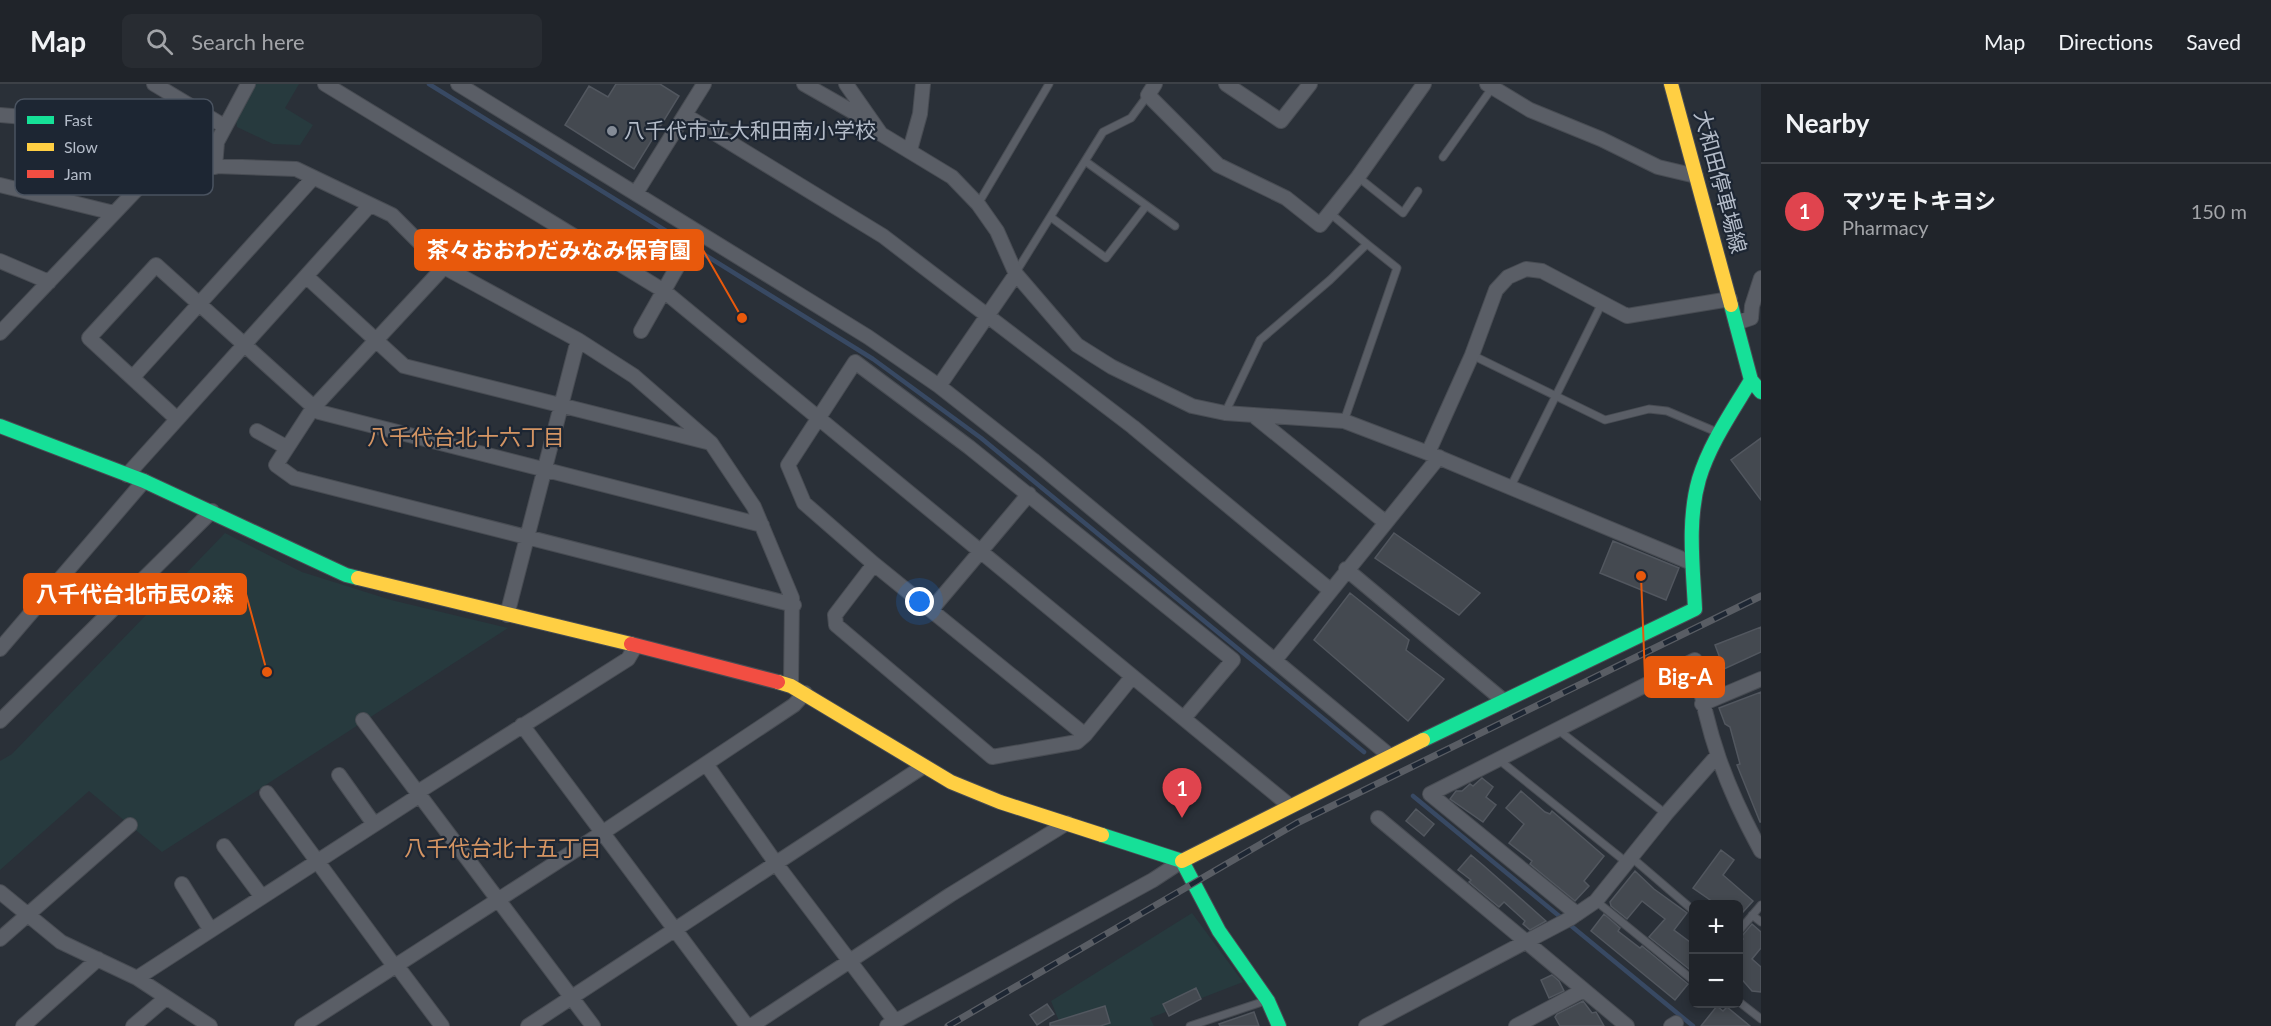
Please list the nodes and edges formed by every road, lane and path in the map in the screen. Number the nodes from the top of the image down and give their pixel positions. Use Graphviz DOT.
graph roads {
  1 [pos="154,84"];
  2 [pos="249,84"];
  3 [pos="325,84"];
  4 [pos="458,84"];
  5 [pos="704,84"];
  6 [pos="804,84"];
  7 [pos="846,84"];
  8 [pos="924,84"];
  9 [pos="1049,84"];
  10 [pos="1227,84"];
  11 [pos="1310,84"];
  12 [pos="1424,84"];
  13 [pos="1671,84"];
  14 [pos="1490,86"];
  15 [pos="1152,89"];
  16 [pos="179,99"];
  17 [pos="0,115"];
  18 [pos="15,116"];
  19 [pos="685,116"];
  20 [pos="213,119"];
  21 [pos="873,123"];
  22 [pos="224,126"];
  23 [pos="910,150"];
  24 [pos="1443,157"];
  25 [pos="1085,161"];
  26 [pos="215,167"];
  27 [pos="1696,176"];
  28 [pos="1358,177"];
  29 [pos="313,178"];
  30 [pos="0,185"];
  31 [pos="15,189"];
  32 [pos="1418,191"];
  33 [pos="636,194"];
  34 [pos="41,195"];
  35 [pos="131,195"];
  36 [pos="978,204"];
  37 [pos="370,205"];
  38 [pos="1146,206"];
  39 [pos="114,213"];
  40 [pos="1332,214"];
  41 [pos="1052,218"];
  42 [pos="1174,226"];
  43 [pos="1367,244"];
  44 [pos="0,261"];
  45 [pos="680,262"];
  46 [pos="444,267"];
  47 [pos="1016,274"];
  48 [pos="307,278"];
  49 [pos="1761,278"];
  50 [pos="48,282"];
  51 [pos="664,291"];
  52 [pos="1731,299"];
  53 [pos="1602,303"];
  54 [pos="200,305"];
  55 [pos="988,318"];
  56 [pos="1736,323"];
  57 [pos="641,331"];
  58 [pos="0,333"];
  59 [pos="375,340"];
  60 [pos="578,340"];
  61 [pos="244,345"];
  62 [pos="1472,355"];
  63 [pos="133,377"];
  64 [pos="1751,380"];
  65 [pos="939,386"];
  66 [pos="1761,392"];
  67 [pos="1558,396"];
  68 [pos="562,405"];
  69 [pos="313,408"];
  70 [pos="1225,413"];
  71 [pos="1253,415"];
  72 [pos="818,417"];
  73 [pos="177,419"];
  74 [pos="1344,421"];
  75 [pos="1,430"];
  76 [pos="257,431"];
  77 [pos="1720,434"];
  78 [pos="711,443"];
  79 [pos="286,447"];
  80 [pos="1434,455"];
  81 [pos="544,471"];
  82 [pos="127,475"];
  83 [pos="144,481"];
  84 [pos="1510,488"];
  85 [pos="1029,494"];
  86 [pos="213,511"];
  87 [pos="1385,522"];
  88 [pos="762,525"];
  89 [pos="528,537"];
  90 [pos="980,551"];
  91 [pos="1692,562"];
  92 [pos="874,564"];
  93 [pos="1346,569"];
  94 [pos="1330,590"];
  95 [pos="794,605"];
  96 [pos="931,610"];
  97 [pos="507,615"];
  98 [pos="635,647"];
  99 [pos="0,649"];
  100 [pos="1275,660"];
  101 [pos="1132,677"];
  102 [pos="1761,679"];
  103 [pos="791,686"];
  104 [pos="805,693"];
  105 [pos="1503,701"];
  106 [pos="1702,704"];
  107 [pos="1184,718"];
  108 [pos="363,720"];
  109 [pos="0,721"];
  110 [pos="522,725"];
  111 [pos="1557,729"];
  112 [pos="1085,735"];
  113 [pos="1390,756"];
  114 [pos="1716,757"];
  115 [pos="1498,759"];
  116 [pos="706,764"];
  117 [pos="924,766"];
  118 [pos="339,775"];
  119 [pos="267,793"];
  120 [pos="419,794"];
  121 [pos="1290,806"];
  122 [pos="1666,814"];
  123 [pos="1378,818"];
  124 [pos="1067,823"];
  125 [pos="374,824"];
  126 [pos="130,825"];
  127 [pos="602,833"];
  128 [pos="224,846"];
  129 [pos="1761,851"];
  130 [pos="1628,859"];
  131 [pos="1182,861"];
  132 [pos="317,862"];
  133 [pos="777,864"];
  134 [pos="182,884"];
  135 [pos="0,892"];
  136 [pos="262,897"];
  137 [pos="498,900"];
  138 [pos="1596,901"];
  139 [pos="1761,904"];
  140 [pos="1689,907"];
  141 [pos="26,915"];
  142 [pos="1752,915"];
  143 [pos="1574,916"];
  144 [pos="1761,922"];
  145 [pos="1743,926"];
  146 [pos="210,929"];
  147 [pos="675,930"];
  148 [pos="0,939"];
  149 [pos="1526,942"];
  150 [pos="98,959"];
  151 [pos="850,961"];
  152 [pos="396,967"];
  153 [pos="1689,977"];
  154 [pos="137,978"];
  155 [pos="1584,990"];
  156 [pos="572,997"];
  157 [pos="166,998"];
  158 [pos="1268,1000"];
  159 [pos="1743,1005"];
  160 [pos="1761,1019"];
  161 [pos="891,1024"];
  162 [pos="23,1026"];
  163 [pos="132,1026"];
  164 [pos="210,1026"];
  165 [pos="302,1026"];
  166 [pos="442,1026"];
  167 [pos="528,1026"];
  168 [pos="593,1026"];
  169 [pos="749,1026"];
  170 [pos="1190,1026"];
  171 [pos="1279,1026"];
  172 [pos="1366,1026"];
  173 [pos="1516,1026"];
  174 [pos="1627,1026"];
  1 -- 16 [label="street"];
  2 -- 22 [label="street"];
  3 -- 51 [label="street"];
  4 -- 33 [label="street"];
  5 -- 19 [label="street"];
  6 -- 21 [label="street"];
  7 -- 21 [label="street"];
  8 -- 23 [label="street"];
  9 -- 36 [label="lane"];
  10 -- 11 [label="street"];
  12 -- 28 [label="street"];
  13 -- 27 [label="street, 大和田停車場線"];
  14 -- 24 [label="lane"];
  14 -- 27 [label="street"];
  15 -- 25 [label="lane"];
  15 -- 40 [label="street"];
  17 -- 18 [label="street"];
  19 -- 33 [label="street"];
  19 -- 55 [label="street"];
  20 -- 22 [label="street"];
  21 -- 23 [label="street"];
  22 -- 26 [label="street"];
  23 -- 36 [label="street"];
  25 -- 38 [label="lane"];
  25 -- 41 [label="lane"];
  26 -- 29 [label="street"];
  27 -- 52 [label="street, 大和田停車場線"];
  28 -- 32 [label="lane"];
  28 -- 40 [label="street"];
  29 -- 37 [label="street"];
  29 -- 54 [label="street"];
  30 -- 31 [label="street"];
  33 -- 65 [label="street"];
  34 -- 39 [label="street"];
  35 -- 39 [label="street"];
  36 -- 47 [label="street"];
  37 -- 46 [label="street"];
  37 -- 48 [label="street"];
  38 -- 41 [label="lane"];
  38 -- 42 [label="lane"];
  39 -- 50 [label="street"];
  40 -- 43 [label="lane"];
  41 -- 47 [label="lane"];
  43 -- 70 [label="lane"];
  43 -- 74 [label="lane"];
  44 -- 50 [label="street"];
  45 -- 51 [label="street"];
  46 -- 59 [label="street"];
  46 -- 60 [label="street"];
  47 -- 55 [label="street"];
  47 -- 70 [label="street"];
  48 -- 59 [label="street"];
  48 -- 61 [label="street"];
  49 -- 56 [label="street"];
  50 -- 58 [label="street"];
  51 -- 57 [label="street"];
  51 -- 72 [label="street"];
  52 -- 53 [label="street"];
  52 -- 56 [label="street, 大和田停車場線"];
  53 -- 62 [label="street"];
  53 -- 67 [label="lane"];
  54 -- 61 [label="street"];
  54 -- 63 [label="street"];
  54 -- 63 [label="street"];
  55 -- 65 [label="street"];
  55 -- 94 [label="street"];
  56 -- 64 [label="street, 大和田停車場線"];
  59 -- 68 [label="street"];
  59 -- 69 [label="street"];
  60 -- 68 [label="street"];
  60 -- 78 [label="street"];
  61 -- 69 [label="street"];
  61 -- 73 [label="street"];
  62 -- 67 [label="lane"];
  62 -- 80 [label="street"];
  63 -- 73 [label="street"];
  64 -- 66 [label="street, 大和田停車場線"];
  64 -- 77 [label="street"];
  65 -- 100 [label="street"];
  67 -- 77 [label="lane"];
  67 -- 84 [label="lane"];
  68 -- 78 [label="street"];
  68 -- 81 [label="street"];
  69 -- 79 [label="street"];
  69 -- 81 [label="street"];
  70 -- 71 [label="street"];
  71 -- 74 [label="street"];
  71 -- 87 [label="street"];
  72 -- 85 [label="street"];
  72 -- 90 [label="street"];
  72 -- 92 [label="street"];
  73 -- 82 [label="street"];
  74 -- 80 [label="street"];
  75 -- 82 [label="street"];
  76 -- 79 [label="street"];
  77 -- 91 [label="street"];
  78 -- 88 [label="street"];
  79 -- 89 [label="street"];
  80 -- 84 [label="street"];
  80 -- 87 [label="street"];
  81 -- 88 [label="street"];
  81 -- 89 [label="street"];
  82 -- 83 [label="street"];
  83 -- 86 [label="street"];
  83 -- 99 [label="street"];
  84 -- 91 [label="street"];
  85 -- 90 [label="street"];
  85 -- 107 [label="street"];
  86 -- 97 [label="street"];
  86 -- 109 [label="street"];
  87 -- 93 [label="street"];
  88 -- 95 [label="street"];
  89 -- 95 [label="street"];
  89 -- 97 [label="street"];
  90 -- 96 [label="street"];
  90 -- 101 [label="street"];
  91 -- 105 [label="street"];
  92 -- 96 [label="street"];
  92 -- 112 [label="street"];
  93 -- 94 [label="street"];
  93 -- 105 [label="street"];
  94 -- 100 [label="street"];
  95 -- 103 [label="street"];
  96 -- 112 [label="street"];
  97 -- 98 [label="street"];
  98 -- 103 [label="street"];
  98 -- 110 [label="street"];
  100 -- 113 [label="street"];
  101 -- 107 [label="street"];
  101 -- 112 [label="street"];
  102 -- 106 [label="street"];
  103 -- 104 [label="street"];
  104 -- 116 [label="street"];
  104 -- 117 [label="street"];
  105 -- 113 [label="street"];
  106 -- 111 [label="street"];
  106 -- 114 [label="street"];
  107 -- 121 [label="street"];
  108 -- 120 [label="street"];
  110 -- 120 [label="street"];
  110 -- 127 [label="street"];
  111 -- 115 [label="street"];
  111 -- 122 [label="lane"];
  113 -- 121 [label="street"];
  114 -- 122 [label="street"];
  114 -- 129 [label="street"];
  115 -- 130 [label="lane"];
  115 -- 143 [label="street"];
  116 -- 127 [label="street"];
  116 -- 133 [label="street"];
  117 -- 124 [label="street"];
  117 -- 133 [label="street"];
  118 -- 125 [label="street"];
  119 -- 132 [label="street"];
  120 -- 125 [label="street"];
  120 -- 137 [label="street"];
  121 -- 131 [label="street"];
  122 -- 130 [label="street"];
  123 -- 149 [label="street"];
  124 -- 131 [label="street"];
  124 -- 151 [label="street"];
  125 -- 132 [label="street"];
  126 -- 141 [label="street"];
  127 -- 137 [label="street"];
  127 -- 147 [label="street"];
  128 -- 136 [label="street"];
  130 -- 138 [label="street"];
  130 -- 140 [label="lane"];
  131 -- 158 [label="street"];
  131 -- 161 [label="street"];
  132 -- 136 [label="street"];
  132 -- 152 [label="street"];
  133 -- 147 [label="street"];
  133 -- 151 [label="street"];
  134 -- 146 [label="street"];
  135 -- 141 [label="street"];
  136 -- 146 [label="street"];
  137 -- 152 [label="street"];
  137 -- 156 [label="street"];
  138 -- 143 [label="street"];
  138 -- 153 [label="lane"];
  139 -- 142 [label="lane"];
  141 -- 148 [label="street"];
  141 -- 150 [label="street"];
  142 -- 144 [label="lane"];
  142 -- 145 [label="lane"];
  143 -- 149 [label="street"];
  146 -- 154 [label="street"];
  147 -- 156 [label="street"];
  147 -- 169 [label="street"];
  149 -- 155 [label="street"];
  149 -- 172 [label="street"];
  150 -- 154 [label="street"];
  150 -- 162 [label="street"];
  151 -- 161 [label="street"];
  151 -- 169 [label="street"];
  152 -- 165 [label="street"];
  152 -- 166 [label="street"];
  154 -- 157 [label="street"];
  155 -- 173 [label="street"];
  155 -- 174 [label="street"];
  156 -- 167 [label="street"];
  156 -- 168 [label="street"];
  157 -- 163 [label="street"];
  157 -- 164 [label="street"];
  158 -- 170 [label="lane"];
  158 -- 171 [label="street"];
  159 -- 160 [label="lane"];
}
